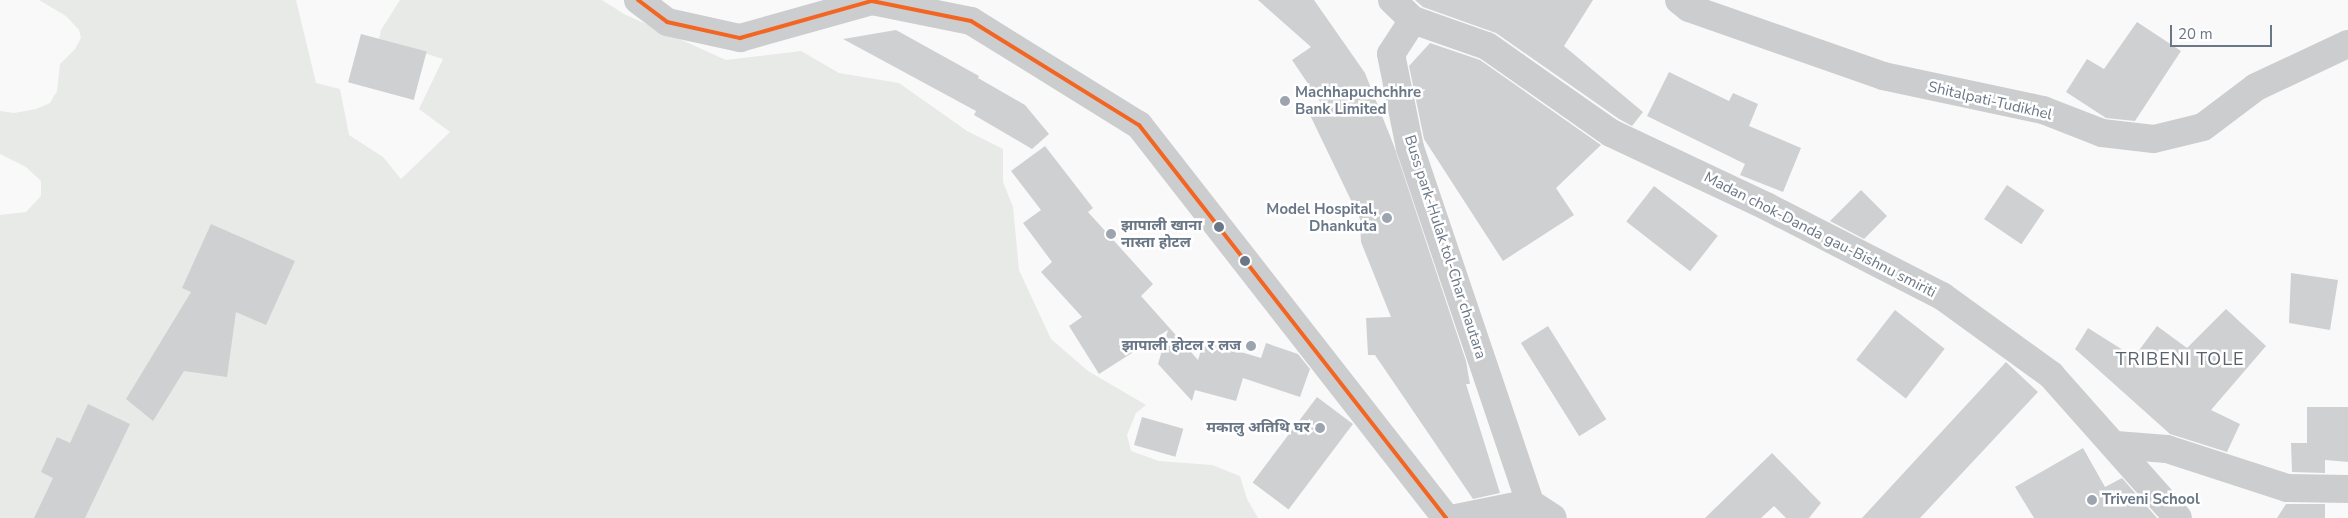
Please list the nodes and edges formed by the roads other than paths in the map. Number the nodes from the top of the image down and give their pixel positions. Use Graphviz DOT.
graph roads {
  1 [pos="638,0"];
  2 [pos="1392,0"];
  3 [pos="1679,0"];
  4 [pos="1413,20"];
  5 [pos="2348,44"];
  6 [pos="2116,445"];
  7 [pos="2348,490"];
  8 [pos="1530,504"];
  9 [pos="1446,518"];
  10 [pos="1456,518"];
  11 [pos="1552,518"];
  12 [pos="2178,518"];
  1 -- 9 [label="street"];
  2 -- 4 [label="street"];
  3 -- 5 [label="street, Shitalpati-Tudikhel"];
  4 -- 6 [label="street, Madan chok-Danda gau-Bishnu smiriti"];
  4 -- 8 [label="street, Buss park-Hulak tol-Char chautara"];
  6 -- 7 [label="street"];
  6 -- 12 [label="street, Madan chok-Danda gau-Bishnu smiriti"];
  8 -- 10 [label="street"];
  8 -- 11 [label="street"];
}
